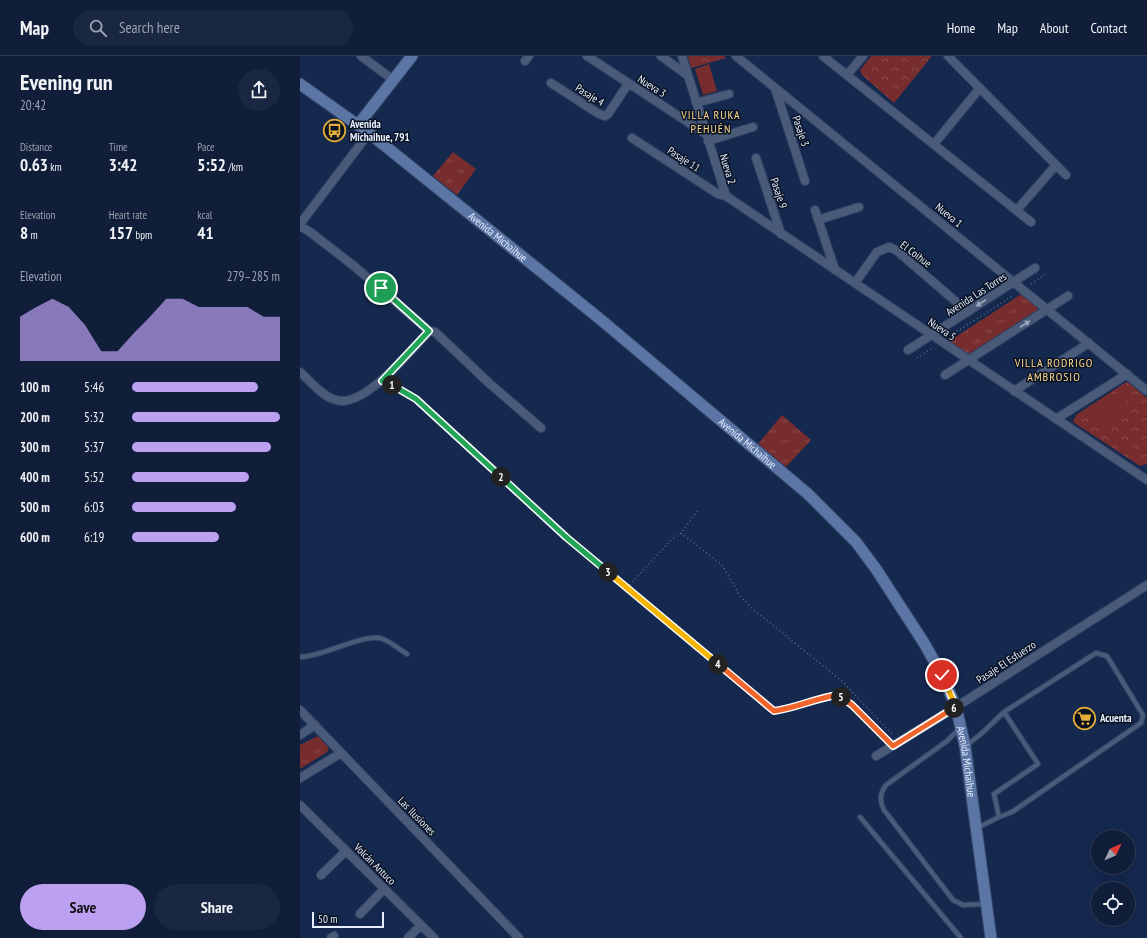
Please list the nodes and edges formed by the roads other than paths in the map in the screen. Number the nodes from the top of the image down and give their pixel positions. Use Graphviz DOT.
graph roads {
  1 [pos="361,56"];
  2 [pos="412,56"];
  3 [pos="587,56"];
  4 [pos="661,56"];
  5 [pos="682,56"];
  6 [pos="736,56"];
  7 [pos="823,56"];
  8 [pos="863,56"];
  9 [pos="948,56"];
  10 [pos="688,75"];
  11 [pos="847,75"];
  12 [pos="392,79"];
  13 [pos="551,83"];
  14 [pos="300,84"];
  15 [pos="628,84"];
  16 [pos="775,87"];
  17 [pos="980,88"];
  18 [pos="729,94"];
  19 [pos="696,103"];
  20 [pos="358,125"];
  21 [pos="753,127"];
  22 [pos="369,133"];
  23 [pos="632,138"];
  24 [pos="707,138"];
  25 [pos="934,144"];
  26 [pos="756,158"];
  27 [pos="1056,165"];
  28 [pos="1066,175"];
  29 [pos="805,181"];
  30 [pos="726,196"];
  31 [pos="858,207"];
  32 [pos="815,210"];
  33 [pos="1017,210"];
  34 [pos="818,220"];
  35 [pos="1031,222"];
  36 [pos="300,225"];
  37 [pos="781,234"];
  38 [pos="1035,268"];
  39 [pos="835,270"];
  40 [pos="1014,282"];
  41 [pos="855,284"];
  42 [pos="1068,296"];
  43 [pos="1047,310"];
  44 [pos="968,312"];
  45 [pos="429,331"];
  46 [pos="932,336"];
  47 [pos="1089,343"];
  48 [pos="908,350"];
  49 [pos="968,360"];
  50 [pos="300,372"];
  51 [pos="1127,374"];
  52 [pos="945,375"];
  53 [pos="1014,391"];
  54 [pos="1147,391"];
  55 [pos="1056,419"];
  56 [pos="541,428"];
  57 [pos="1146,478"];
  58 [pos="1147,585"];
  59 [pos="407,654"];
  60 [pos="300,657"];
  61 [pos="956,707"];
  62 [pos="300,710"];
  63 [pos="1004,712"];
  64 [pos="314,725"];
  65 [pos="961,725"];
  66 [pos="300,734"];
  67 [pos="965,746"];
  68 [pos="341,753"];
  69 [pos="876,756"];
  70 [pos="300,778"];
  71 [pos="300,805"];
  72 [pos="999,817"];
  73 [pos="860,818"];
  74 [pos="977,829"];
  75 [pos="346,851"];
  76 [pos="321,875"];
  77 [pos="384,889"];
  78 [pos="986,904"];
  79 [pos="360,914"];
  80 [pos="421,925"];
  81 [pos="408,938"];
  82 [pos="434,938"];
  83 [pos="519,938"];
  84 [pos="961,938"];
  85 [pos="991,938"];
  1 -- 12 [label="street"];
  2 -- 12 [label="street"];
  3 -- 15 [label="street, Nueva 3"];
  4 -- 10 [label="street"];
  5 -- 10 [label="street, Nueva 2"];
  6 -- 16 [label="street, Nueva 1"];
  7 -- 11 [label="street"];
  8 -- 11 [label="street"];
  9 -- 17 [label="street"];
  10 -- 19 [label="street, Nueva 2"];
  11 -- 25 [label="street"];
  12 -- 20 [label="street"];
  13 -- 15 [label="street, Pasaje 4"];
  14 -- 20 [label="street, Avenida Michaihue"];
  15 -- 24 [label="street, Nueva 3"];
  16 -- 29 [label="street, Pasaje 3"];
  16 -- 40 [label="street, Nueva 1"];
  17 -- 25 [label="street"];
  17 -- 27 [label="street"];
  18 -- 19 [label="street"];
  19 -- 24 [label="street, Nueva 2"];
  20 -- 22 [label="street, Avenida Michaihue"];
  21 -- 24 [label="street"];
  22 -- 36 [label="street"];
  22 -- 61 [label="street, Avenida Michaihue"];
  23 -- 30 [label="street, Pasaje 11"];
  24 -- 30 [label="street, Nueva 2"];
  25 -- 33 [label="street"];
  26 -- 37 [label="street, Pasaje 9"];
  27 -- 28 [label="street"];
  27 -- 33 [label="street"];
  30 -- 37 [label="street, Nueva 5"];
  31 -- 34 [label="street"];
  32 -- 34 [label="street"];
  33 -- 35 [label="street"];
  34 -- 39 [label="street"];
  36 -- 45 [label="street"];
  37 -- 39 [label="street, Nueva 5"];
  38 -- 40 [label="street, Avenida Las Torres"];
  39 -- 41 [label="street, Nueva 5"];
  40 -- 43 [label="street, Nueva 1"];
  40 -- 44 [label="street, Avenida Las Torres, one-way"];
  41 -- 44 [label="street, El Coihue"];
  41 -- 46 [label="street, Nueva 5"];
  42 -- 43 [label="street"];
  43 -- 47 [label="street, Nueva 1"];
  49 -- 43 [label="street, one-way"];
  44 -- 46 [label="street, Avenida Las Torres"];
  45 -- 50 [label="street"];
  45 -- 56 [label="street"];
  46 -- 48 [label="street, Avenida Las Torres"];
  46 -- 49 [label="street, Nueva 5"];
  47 -- 51 [label="street, Nueva 1"];
  47 -- 53 [label="street"];
  49 -- 52 [label="street"];
  49 -- 53 [label="street, Nueva 5"];
  51 -- 54 [label="street, Nueva 1"];
  51 -- 55 [label="street"];
  53 -- 55 [label="street, Nueva 5"];
  55 -- 57 [label="street, Nueva 5"];
  58 -- 61 [label="street, Pasaje El Esfuerzo"];
  59 -- 60 [label="lane"];
  61 -- 65 [label="street, Avenida Michaihue"];
  61 -- 69 [label="street, Pasaje El Esfuerzo"];
  62 -- 64 [label="street, Las Ilusiones"];
  63 -- 67 [label="lane"];
  63 -- 72 [label="lane"];
  63 -- 72 [label="lane"];
  64 -- 66 [label="street"];
  64 -- 68 [label="street, Las Ilusiones"];
  65 -- 67 [label="street, Avenida Michaihue"];
  65 -- 78 [label="lane"];
  67 -- 74 [label="street, Avenida Michaihue"];
  68 -- 70 [label="street"];
  68 -- 83 [label="street, Las Ilusiones"];
  71 -- 75 [label="street, Volcán Antuco"];
  72 -- 74 [label="lane"];
  73 -- 84 [label="lane"];
  74 -- 78 [label="street, Avenida Michaihue"];
  75 -- 76 [label="street"];
  75 -- 77 [label="street, Volcán Antuco"];
  77 -- 79 [label="street"];
  77 -- 80 [label="street, Volcán Antuco"];
  78 -- 85 [label="street, Avenida Michaihue"];
  80 -- 81 [label="street"];
  80 -- 82 [label="street, Volcán Antuco"];
}
